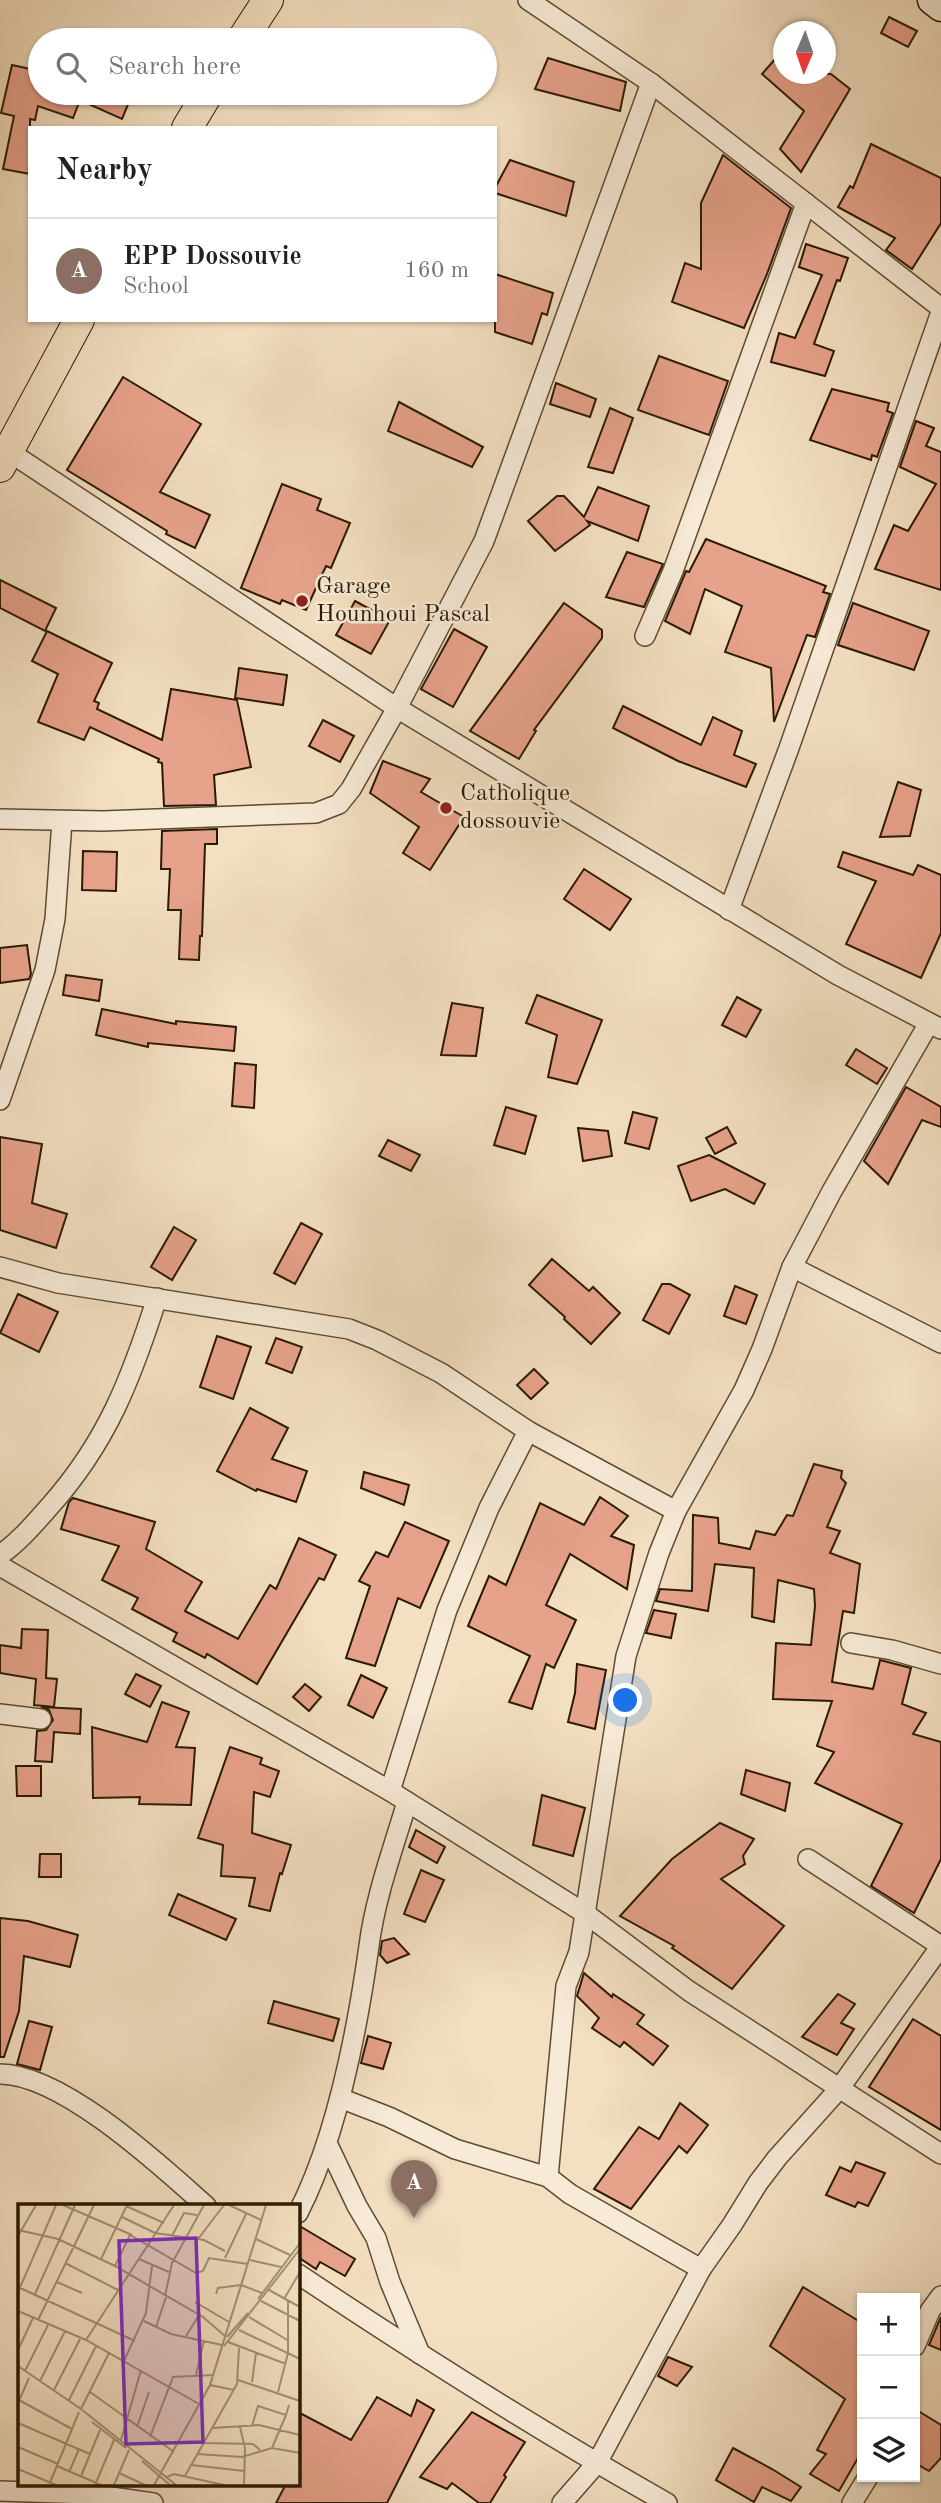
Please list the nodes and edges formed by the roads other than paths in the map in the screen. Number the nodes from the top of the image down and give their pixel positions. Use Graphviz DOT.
graph roads {
  1 [pos="268,0"];
  2 [pos="528,0"];
  3 [pos="932,0"];
  4 [pos="941,7"];
  5 [pos="250,28"];
  6 [pos="651,83"];
  7 [pos="201,105"];
  8 [pos="188,126"];
  9 [pos="806,203"];
  10 [pos="941,310"];
  11 [pos="78,322"];
  12 [pos="4,459"];
  13 [pos="645,636"];
  14 [pos="397,708"];
  15 [pos="0,819"];
  16 [pos="62,821"];
  17 [pos="729,910"];
  18 [pos="935,1026"];
  19 [pos="0,1100"];
  20 [pos="0,1267"];
  21 [pos="792,1267"];
  22 [pos="157,1298"];
  23 [pos="941,1343"];
  24 [pos="528,1431"];
  25 [pos="676,1511"];
  26 [pos="0,1555"];
  27 [pos="0,1566"];
  28 [pos="851,1643"];
  29 [pos="941,1664"];
  30 [pos="0,1714"];
  31 [pos="41,1719"];
  32 [pos="390,1791"];
  33 [pos="407,1802"];
  34 [pos="808,1859"];
  35 [pos="586,1914"];
  36 [pos="941,1946"];
  37 [pos="0,2074"];
  38 [pos="839,2089"];
  39 [pos="340,2098"];
  40 [pos="327,2143"];
  41 [pos="941,2154"];
  42 [pos="548,2177"];
  43 [pos="204,2204"];
  44 [pos="299,2211"];
  45 [pos="701,2269"];
  46 [pos="299,2275"];
  47 [pos="941,2296"];
  48 [pos="920,2334"];
  49 [pos="420,2354"];
  50 [pos="597,2463"];
  51 [pos="865,2482"];
  52 [pos="0,2491"];
  53 [pos="145,2498"];
  54 [pos="562,2503"];
  55 [pos="667,2503"];
  56 [pos="852,2503"];
  1 -- 5 [label="main road"];
  2 -- 6 [label="street"];
  3 -- 4 [label="main road"];
  6 -- 9 [label="street"];
  6 -- 14 [label="street"];
  7 -- 8 [label="main road"];
  9 -- 10 [label="street"];
  9 -- 13 [label="street"];
  10 -- 17 [label="street"];
  11 -- 12 [label="main road"];
  12 -- 14 [label="street"];
  14 -- 16 [label="street"];
  14 -- 17 [label="street"];
  15 -- 16 [label="street"];
  16 -- 19 [label="street"];
  17 -- 18 [label="street"];
  18 -- 21 [label="street"];
  20 -- 22 [label="street"];
  21 -- 23 [label="street"];
  21 -- 25 [label="street"];
  22 -- 24 [label="street"];
  22 -- 26 [label="street"];
  24 -- 25 [label="street"];
  24 -- 32 [label="street"];
  25 -- 35 [label="street"];
  27 -- 32 [label="street"];
  28 -- 29 [label="street"];
  30 -- 31 [label="street"];
  32 -- 33 [label="street"];
  33 -- 35 [label="street"];
  33 -- 39 [label="street"];
  34 -- 36 [label="street"];
  35 -- 38 [label="street"];
  35 -- 42 [label="street"];
  36 -- 38 [label="street"];
  37 -- 43 [label="street"];
  38 -- 41 [label="street"];
  38 -- 45 [label="street"];
  39 -- 40 [label="street"];
  39 -- 42 [label="street"];
  40 -- 44 [label="street"];
  40 -- 49 [label="street"];
  42 -- 45 [label="street"];
  45 -- 50 [label="street"];
  46 -- 49 [label="street"];
  47 -- 48 [label="street"];
  49 -- 50 [label="street"];
  50 -- 54 [label="street"];
  50 -- 55 [label="street"];
  51 -- 56 [label="street"];
  52 -- 53 [label="street"];
}
